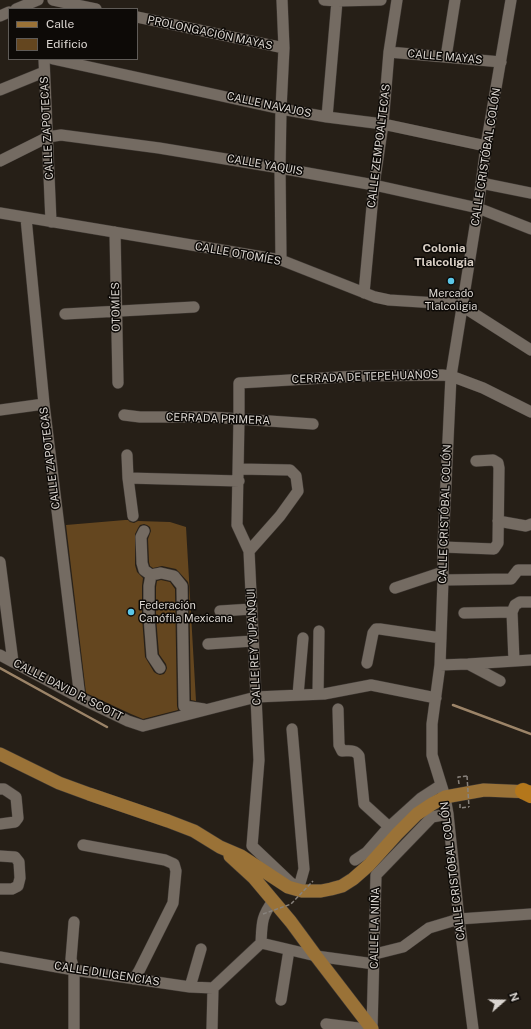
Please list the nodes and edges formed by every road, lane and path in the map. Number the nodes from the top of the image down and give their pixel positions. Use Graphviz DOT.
graph roads {
  1 [pos="38,0"];
  2 [pos="53,0"];
  3 [pos="282,0"];
  4 [pos="324,0"];
  5 [pos="381,0"];
  6 [pos="397,0"];
  7 [pos="454,0"];
  8 [pos="511,0"];
  9 [pos="337,1"];
  10 [pos="18,8"];
  11 [pos="91,8"];
  12 [pos="138,17"];
  13 [pos="284,48"];
  14 [pos="389,52"];
  15 [pos="446,57"];
  16 [pos="44,60"];
  17 [pos="58,60"];
  18 [pos="501,62"];
  19 [pos="44,72"];
  20 [pos="0,90"];
  21 [pos="281,109"];
  22 [pos="327,117"];
  23 [pos="383,124"];
  24 [pos="48,137"];
  25 [pos="486,146"];
  26 [pos="0,161"];
  27 [pos="280,168"];
  28 [pos="481,183"];
  29 [pos="374,185"];
  30 [pos="531,193"];
  31 [pos="478,208"];
  32 [pos="0,213"];
  33 [pos="26,218"];
  34 [pos="51,222"];
  35 [pos="531,228"];
  36 [pos="115,232"];
  37 [pos="281,260"];
  38 [pos="364,293"];
  39 [pos="194,306"];
  40 [pos="462,306"];
  41 [pos="116,311"];
  42 [pos="65,314"];
  43 [pos="531,350"];
  44 [pos="451,376"];
  45 [pos="239,382"];
  46 [pos="118,383"];
  47 [pos="44,404"];
  48 [pos="0,410"];
  49 [pos="531,412"];
  50 [pos="124,415"];
  51 [pos="240,419"];
  52 [pos="313,424"];
  53 [pos="126,455"];
  54 [pos="476,461"];
  55 [pos="239,469"];
  56 [pos="128,478"];
  57 [pos="239,481"];
  58 [pos="133,516"];
  59 [pos="498,522"];
  60 [pos="531,524"];
  61 [pos="144,532"];
  62 [pos="443,547"];
  63 [pos="249,551"];
  64 [pos="0,562"];
  65 [pos="531,570"];
  66 [pos="151,575"];
  67 [pos="443,576"];
  68 [pos="1,577"];
  69 [pos="395,588"];
  70 [pos="531,602"];
  71 [pos="252,609"];
  72 [pos="220,611"];
  73 [pos="3,612"];
  74 [pos="512,612"];
  75 [pos="464,613"];
  76 [pos="319,630"];
  77 [pos="303,638"];
  78 [pos="441,638"];
  79 [pos="253,641"];
  80 [pos="208,644"];
  81 [pos="0,655"];
  82 [pos="531,660"];
  83 [pos="514,661"];
  84 [pos="13,662"];
  85 [pos="367,663"];
  86 [pos="468,664"];
  87 [pos="440,665"];
  88 [pos="160,668"];
  89 [pos="500,681"];
  90 [pos="321,694"];
  91 [pos="298,695"];
  92 [pos="256,697"];
  93 [pos="80,698"];
  94 [pos="436,698"];
  95 [pos="338,709"];
  96 [pos="208,710"];
  97 [pos="292,729"];
  98 [pos="0,754"];
  99 [pos="0,789"];
  100 [pos="443,791"];
  101 [pos="528,793"];
  102 [pos="459,794"];
  103 [pos="469,807"];
  104 [pos="448,814"];
  105 [pos="0,824"];
  106 [pos="393,831"];
  107 [pos="83,845"];
  108 [pos="220,847"];
  109 [pos="0,856"];
  110 [pos="354,860"];
  111 [pos="313,881"];
  112 [pos="0,889"];
  113 [pos="299,889"];
  114 [pos="273,901"];
  115 [pos="263,914"];
  116 [pos="531,914"];
  117 [pos="458,919"];
  118 [pos="74,922"];
  119 [pos="261,943"];
  120 [pos="201,949"];
  121 [pos="289,950"];
  122 [pos="316,956"];
  123 [pos="0,957"];
  124 [pos="374,959"];
  125 [pos="74,970"];
  126 [pos="134,978"];
  127 [pos="190,987"];
  128 [pos="213,988"];
  129 [pos="281,1000"];
  130 [pos="326,1024"];
  131 [pos="74,1029"];
  132 [pos="212,1029"];
  133 [pos="366,1029"];
  134 [pos="372,1029"];
  135 [pos="473,1029"];
  1 -- 10 [label="street"];
  2 -- 11 [label="street"];
  3 -- 13 [label="street"];
  4 -- 9 [label="street"];
  5 -- 9 [label="street"];
  6 -- 14 [label="street, CALLE ZEMPOALTECAS"];
  7 -- 15 [label="street"];
  8 -- 18 [label="street, CALLE CRISTÓBAL COLÓN"];
  9 -- 22 [label="street"];
  12 -- 13 [label="street, PROLONGACIÓN MAYAS"];
  13 -- 21 [label="street"];
  14 -- 15 [label="street, CALLE MAYAS"];
  14 -- 23 [label="street, CALLE ZEMPOALTECAS"];
  15 -- 18 [label="street, CALLE MAYAS"];
  16 -- 19 [label="street, CALLE ZAPOTECAS"];
  17 -- 21 [label="street, CALLE NAVAJOS"];
  18 -- 25 [label="street, CALLE CRISTÓBAL COLÓN"];
  19 -- 20 [label="street"];
  19 -- 24 [label="street, CALLE ZAPOTECAS"];
  21 -- 22 [label="street, CALLE NAVAJOS"];
  21 -- 27 [label="street"];
  22 -- 23 [label="street, CALLE NAVAJOS"];
  23 -- 25 [label="street, CALLE NAVAJOS"];
  23 -- 29 [label="street, CALLE ZEMPOALTECAS"];
  24 -- 26 [label="street, CALLE YAQUIS"];
  24 -- 27 [label="street, CALLE YAQUIS"];
  24 -- 34 [label="street, CALLE ZAPOTECAS"];
  25 -- 28 [label="street, CALLE CRISTÓBAL COLÓN"];
  27 -- 29 [label="street, CALLE YAQUIS"];
  27 -- 37 [label="street"];
  28 -- 30 [label="street"];
  28 -- 31 [label="street, CALLE CRISTÓBAL COLÓN"];
  29 -- 31 [label="street, CALLE YAQUIS"];
  29 -- 38 [label="street, CALLE ZEMPOALTECAS"];
  31 -- 35 [label="street, CALLE YAQUIS"];
  31 -- 40 [label="street, CALLE CRISTÓBAL COLÓN"];
  32 -- 33 [label="street, CALLE OTOMÍES"];
  33 -- 34 [label="street, CALLE OTOMÍES"];
  33 -- 47 [label="street, CALLE ZAPOTECAS"];
  34 -- 36 [label="street, CALLE OTOMÍES"];
  36 -- 37 [label="street, CALLE OTOMÍES"];
  36 -- 41 [label="street, OTOMÍES"];
  37 -- 38 [label="street, CALLE OTOMÍES"];
  38 -- 40 [label="street, CALLE OTOMÍES"];
  39 -- 41 [label="street"];
  40 -- 43 [label="street, CALLE OTOMÍES"];
  40 -- 44 [label="street, CALLE CRISTÓBAL COLÓN"];
  41 -- 42 [label="street"];
  41 -- 46 [label="street, OTOMÍES"];
  44 -- 45 [label="street, CERRADA DE TEPEHUANOS"];
  44 -- 49 [label="street, CERRADA DE TEPEHUANOS"];
  44 -- 62 [label="street, CALLE CRISTÓBAL COLÓN"];
  45 -- 51 [label="street, CALLE REY YUPANQUI"];
  47 -- 48 [label="street"];
  47 -- 93 [label="street, CALLE ZAPOTECAS"];
  50 -- 51 [label="street, CERRADA PRIMERA"];
  51 -- 52 [label="street, CERRADA PRIMERA"];
  51 -- 55 [label="street, CALLE REY YUPANQUI"];
  53 -- 56 [label="street"];
  54 -- 59 [label="street"];
  55 -- 57 [label="street, CALLE REY YUPANQUI"];
  55 -- 63 [label="street"];
  56 -- 57 [label="street"];
  56 -- 58 [label="street"];
  57 -- 63 [label="street, CALLE REY YUPANQUI"];
  59 -- 60 [label="street"];
  59 -- 62 [label="street"];
  61 -- 66 [label="street"];
  62 -- 67 [label="street, CALLE CRISTÓBAL COLÓN"];
  63 -- 71 [label="street, CALLE REY YUPANQUI"];
  64 -- 68 [label="street"];
  65 -- 67 [label="street"];
  66 -- 88 [label="street"];
  66 -- 96 [label="street"];
  67 -- 69 [label="street"];
  67 -- 78 [label="street, CALLE CRISTÓBAL COLÓN"];
  68 -- 73 [label="street"];
  70 -- 74 [label="street"];
  71 -- 72 [label="street"];
  71 -- 79 [label="street, CALLE REY YUPANQUI"];
  73 -- 84 [label="street"];
  74 -- 75 [label="street"];
  74 -- 83 [label="street"];
  76 -- 90 [label="street"];
  77 -- 91 [label="street"];
  78 -- 85 [label="street"];
  78 -- 87 [label="street, CALLE CRISTÓBAL COLÓN"];
  79 -- 80 [label="street"];
  79 -- 92 [label="street, CALLE REY YUPANQUI"];
  81 -- 84 [label="street, CALLE DAVID R. SCOTT"];
  82 -- 83 [label="street"];
  83 -- 86 [label="street"];
  84 -- 93 [label="street, CALLE DAVID R. SCOTT"];
  86 -- 87 [label="street"];
  86 -- 89 [label="street"];
  87 -- 94 [label="street, CALLE CRISTÓBAL COLÓN"];
  90 -- 91 [label="street, CALLE DAVID R. SCOTT"];
  90 -- 94 [label="street, CALLE DAVID R. SCOTT"];
  91 -- 92 [label="street, CALLE DAVID R. SCOTT"];
  92 -- 96 [label="street, CALLE DAVID R. SCOTT"];
  92 -- 113 [label="street, CALLE REY YUPANQUI"];
  93 -- 96 [label="street, CALLE DAVID R. SCOTT"];
  94 -- 100 [label="street, CALLE CRISTÓBAL COLÓN"];
  95 -- 106 [label="street"];
  97 -- 113 [label="street"];
  98 -- 108 [label="main road"];
  99 -- 105 [label="street"];
  100 -- 102 [label="main road"];
  100 -- 104 [label="street, CALLE CRISTÓBAL COLÓN"];
  100 -- 106 [label="main road"];
  101 -- 102 [label="main road"];
  102 -- 103 [label="path, bridge"];
  104 -- 117 [label="street, CALLE CRISTÓBAL COLÓN"];
  104 -- 124 [label="street, CALLE LA NIÑA"];
  106 -- 110 [label="street"];
  106 -- 113 [label="main road"];
  107 -- 126 [label="street"];
  108 -- 113 [label="main road"];
  108 -- 114 [label="main road"];
  109 -- 112 [label="street"];
  111 -- 115 [label="path, bridge"];
  113 -- 114 [label="main road"];
  114 -- 119 [label="street"];
  114 -- 122 [label="main road"];
  116 -- 117 [label="street"];
  117 -- 124 [label="street"];
  117 -- 135 [label="street, CALLE CRISTÓBAL COLÓN"];
  118 -- 125 [label="street"];
  119 -- 121 [label="street"];
  119 -- 128 [label="street"];
  120 -- 127 [label="street"];
  121 -- 122 [label="street"];
  121 -- 129 [label="street"];
  122 -- 124 [label="street"];
  122 -- 134 [label="main road"];
  123 -- 125 [label="street, CALLE DILIGENCIAS"];
  124 -- 134 [label="street, CALLE LA NIÑA"];
  125 -- 126 [label="street, CALLE DILIGENCIAS"];
  125 -- 131 [label="street"];
  126 -- 127 [label="street, CALLE DILIGENCIAS"];
  127 -- 128 [label="street, CALLE DILIGENCIAS"];
  128 -- 132 [label="street"];
  130 -- 133 [label="street"];
}
